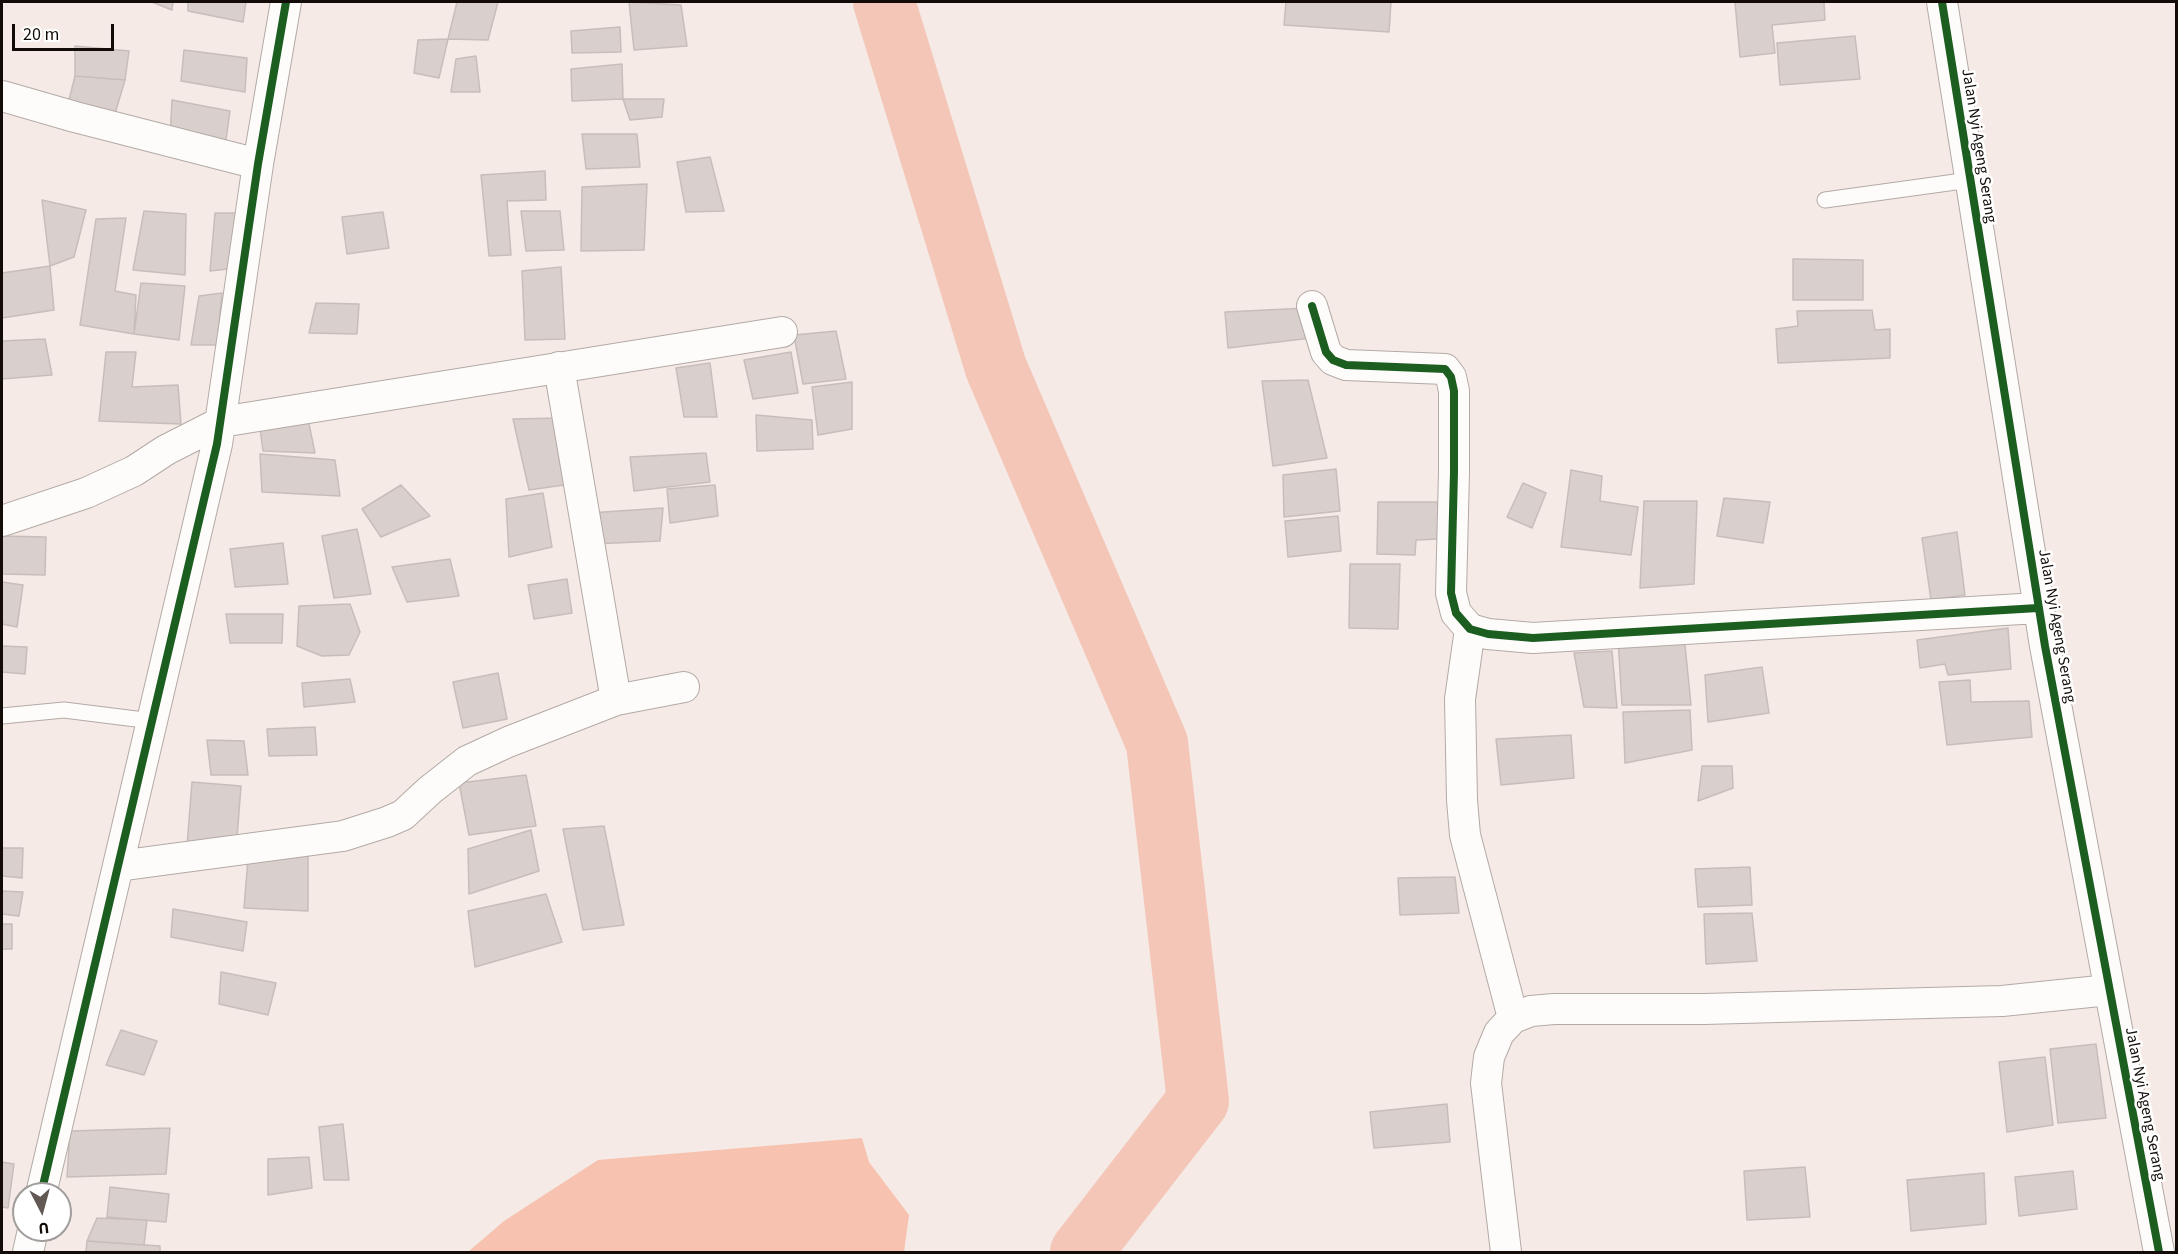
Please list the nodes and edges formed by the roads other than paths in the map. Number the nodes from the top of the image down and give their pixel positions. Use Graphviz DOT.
graph roads {
  1 [pos="286,2"];
  2 [pos="1942,2"];
  3 [pos="2,96"];
  4 [pos="258,164"];
  5 [pos="1970,180"];
  6 [pos="1825,200"];
  7 [pos="1312,306"];
  8 [pos="782,332"];
  9 [pos="559,367"];
  10 [pos="221,422"];
  11 [pos="2,521"];
  12 [pos="2038,608"];
  13 [pos="1470,628"];
  14 [pos="684,687"];
  15 [pos="616,700"];
  16 [pos="2,716"];
  17 [pos="152,721"];
  18 [pos="118,866"];
  19 [pos="2109,990"];
  20 [pos="1513,1018"];
  21 [pos="44,1182"];
  22 [pos="1506,1252"];
  23 [pos="2159,1252"];
  1 -- 4 [label="street"];
  2 -- 5 [label="street, Jalan Nyi Ageng Serang"];
  3 -- 4 [label="street"];
  4 -- 10 [label="street"];
  5 -- 6 [label="lane"];
  5 -- 12 [label="street, Jalan Nyi Ageng Serang"];
  7 -- 13 [label="street"];
  8 -- 9 [label="street"];
  9 -- 10 [label="street"];
  9 -- 15 [label="street"];
  10 -- 11 [label="street"];
  10 -- 17 [label="street"];
  12 -- 13 [label="street"];
  12 -- 19 [label="street, Jalan Nyi Ageng Serang"];
  13 -- 20 [label="street"];
  14 -- 15 [label="street"];
  15 -- 18 [label="street"];
  16 -- 17 [label="lane"];
  17 -- 18 [label="street"];
  18 -- 21 [label="street"];
  19 -- 20 [label="street"];
  19 -- 23 [label="street, Jalan Nyi Ageng Serang"];
  20 -- 22 [label="street"];
}
